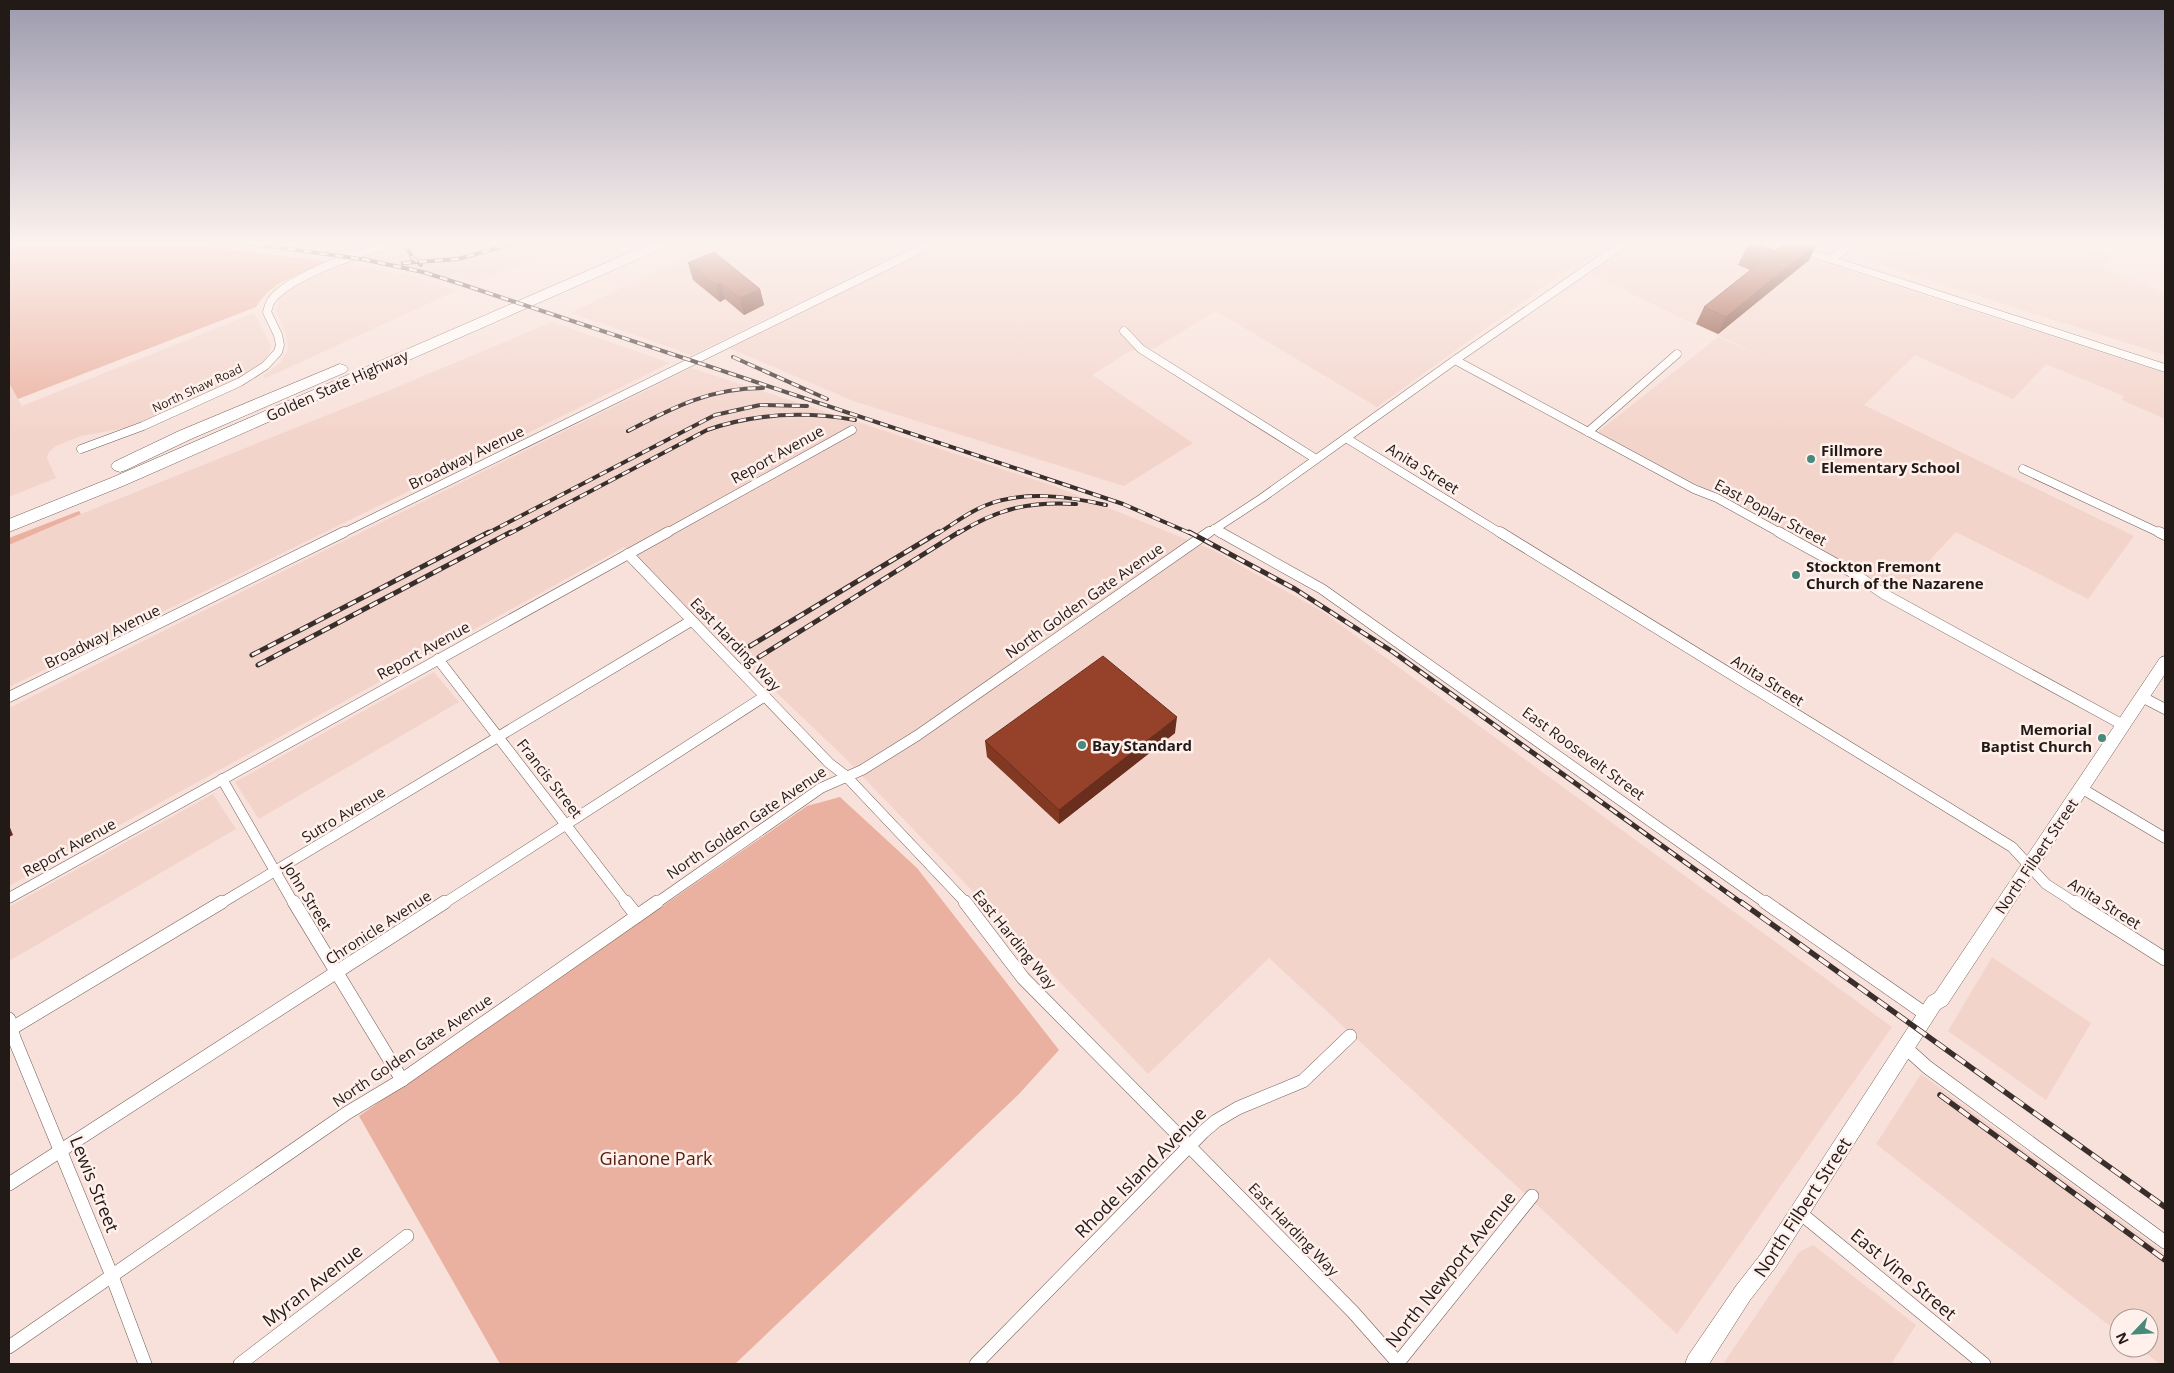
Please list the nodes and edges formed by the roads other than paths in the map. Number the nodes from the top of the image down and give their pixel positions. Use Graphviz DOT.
graph roads {
  1 [pos="269,306"];
  2 [pos="485,306"];
  3 [pos="519,306"];
  4 [pos="805,306"];
  5 [pos="1533,306"];
  6 [pos="1980,306"];
  7 [pos="1990,306"];
  8 [pos="1124,331"];
  9 [pos="1677,354"];
  10 [pos="1455,360"];
  11 [pos="2165,361"];
  12 [pos="2165,368"];
  13 [pos="852,430"];
  14 [pos="1588,432"];
  15 [pos="1346,438"];
  16 [pos="81,449"];
  17 [pos="1316,460"];
  18 [pos="2023,469"];
  19 [pos="9,513"];
  20 [pos="9,526"];
  21 [pos="1214,528"];
  22 [pos="2165,536"];
  23 [pos="628,554"];
  24 [pos="691,621"];
  25 [pos="438,659"];
  26 [pos="2165,662"];
  27 [pos="765,696"];
  28 [pos="2142,697"];
  29 [pos="9,698"];
  30 [pos="2165,710"];
  31 [pos="2123,725"];
  32 [pos="498,737"];
  33 [pos="846,776"];
  34 [pos="222,779"];
  35 [pos="2081,788"];
  36 [pos="566,823"];
  37 [pos="2165,838"];
  38 [pos="2030,866"];
  39 [pos="275,872"];
  40 [pos="9,898"];
  41 [pos="637,916"];
  42 [pos="2165,958"];
  43 [pos="337,971"];
  44 [pos="1927,1015"];
  45 [pos="10,1026"];
  46 [pos="1350,1036"];
  47 [pos="1906,1048"];
  48 [pos="402,1080"];
  49 [pos="1189,1146"];
  50 [pos="61,1150"];
  51 [pos="9,1184"];
  52 [pos="1532,1196"];
  53 [pos="1799,1212"];
  54 [pos="407,1236"];
  55 [pos="2165,1242"];
  56 [pos="112,1276"];
  57 [pos="9,1347"];
  58 [pos="146,1364"];
  59 [pos="240,1364"];
  60 [pos="976,1364"];
  61 [pos="1398,1364"];
  62 [pos="1696,1364"];
  63 [pos="1984,1364"];
  1 -- 16 [label="street, North Shaw Road"];
  2 -- 19 [label="highway, Golden State Highway"];
  3 -- 20 [label="highway, Golden State Highway"];
  4 -- 29 [label="street, Broadway Avenue"];
  5 -- 10 [label="street, North Golden Gate Avenue"];
  6 -- 12 [label="main road"];
  7 -- 11 [label="main road"];
  8 -- 17 [label="street"];
  9 -- 14 [label="street"];
  10 -- 14 [label="street, East Poplar Street"];
  10 -- 15 [label="street, North Golden Gate Avenue"];
  13 -- 23 [label="street, Report Avenue"];
  14 -- 31 [label="street, East Poplar Street"];
  15 -- 17 [label="street, North Golden Gate Avenue"];
  15 -- 38 [label="street, Anita Street"];
  17 -- 21 [label="street, North Golden Gate Avenue"];
  18 -- 22 [label="street"];
  21 -- 33 [label="street, North Golden Gate Avenue"];
  21 -- 44 [label="street, East Roosevelt Street"];
  23 -- 24 [label="street, East Harding Way"];
  23 -- 25 [label="street, Report Avenue"];
  24 -- 27 [label="street, East Harding Way"];
  24 -- 32 [label="street, Sutro Avenue"];
  25 -- 32 [label="street, Francis Street"];
  25 -- 34 [label="street, Report Avenue"];
  26 -- 28 [label="main road, North Filbert Street"];
  27 -- 33 [label="street, East Harding Way"];
  27 -- 36 [label="street, Chronicle Avenue"];
  28 -- 30 [label="street"];
  28 -- 31 [label="main road, North Filbert Street"];
  31 -- 35 [label="main road, North Filbert Street"];
  32 -- 36 [label="street, Francis Street"];
  32 -- 39 [label="street, Sutro Avenue"];
  33 -- 41 [label="street, North Golden Gate Avenue"];
  33 -- 49 [label="street, East Harding Way"];
  34 -- 39 [label="street, John Street"];
  34 -- 40 [label="street, Report Avenue"];
  35 -- 37 [label="street"];
  35 -- 38 [label="main road, North Filbert Street"];
  36 -- 41 [label="street, Francis Street"];
  36 -- 43 [label="street, Chronicle Avenue"];
  38 -- 42 [label="street, Anita Street"];
  38 -- 44 [label="main road, North Filbert Street"];
  39 -- 43 [label="street, John Street"];
  39 -- 45 [label="street, Sutro Avenue"];
  41 -- 48 [label="street, North Golden Gate Avenue"];
  43 -- 48 [label="street, John Street"];
  43 -- 50 [label="street, Chronicle Avenue"];
  44 -- 47 [label="main road, North Filbert Street"];
  45 -- 50 [label="street, Lewis Street"];
  46 -- 49 [label="street, Rhode Island Avenue"];
  47 -- 53 [label="main road, North Filbert Street"];
  47 -- 55 [label="street"];
  48 -- 56 [label="street, North Golden Gate Avenue"];
  49 -- 60 [label="street, Rhode Island Avenue"];
  49 -- 61 [label="street, East Harding Way"];
  50 -- 51 [label="street, Chronicle Avenue"];
  50 -- 56 [label="street, Lewis Street"];
  52 -- 61 [label="street, North Newport Avenue"];
  53 -- 62 [label="main road, North Filbert Street"];
  53 -- 63 [label="street, East Vine Street"];
  54 -- 59 [label="street, Myran Avenue"];
  56 -- 57 [label="street, North Golden Gate Avenue"];
  56 -- 58 [label="street, Lewis Street"];
}
